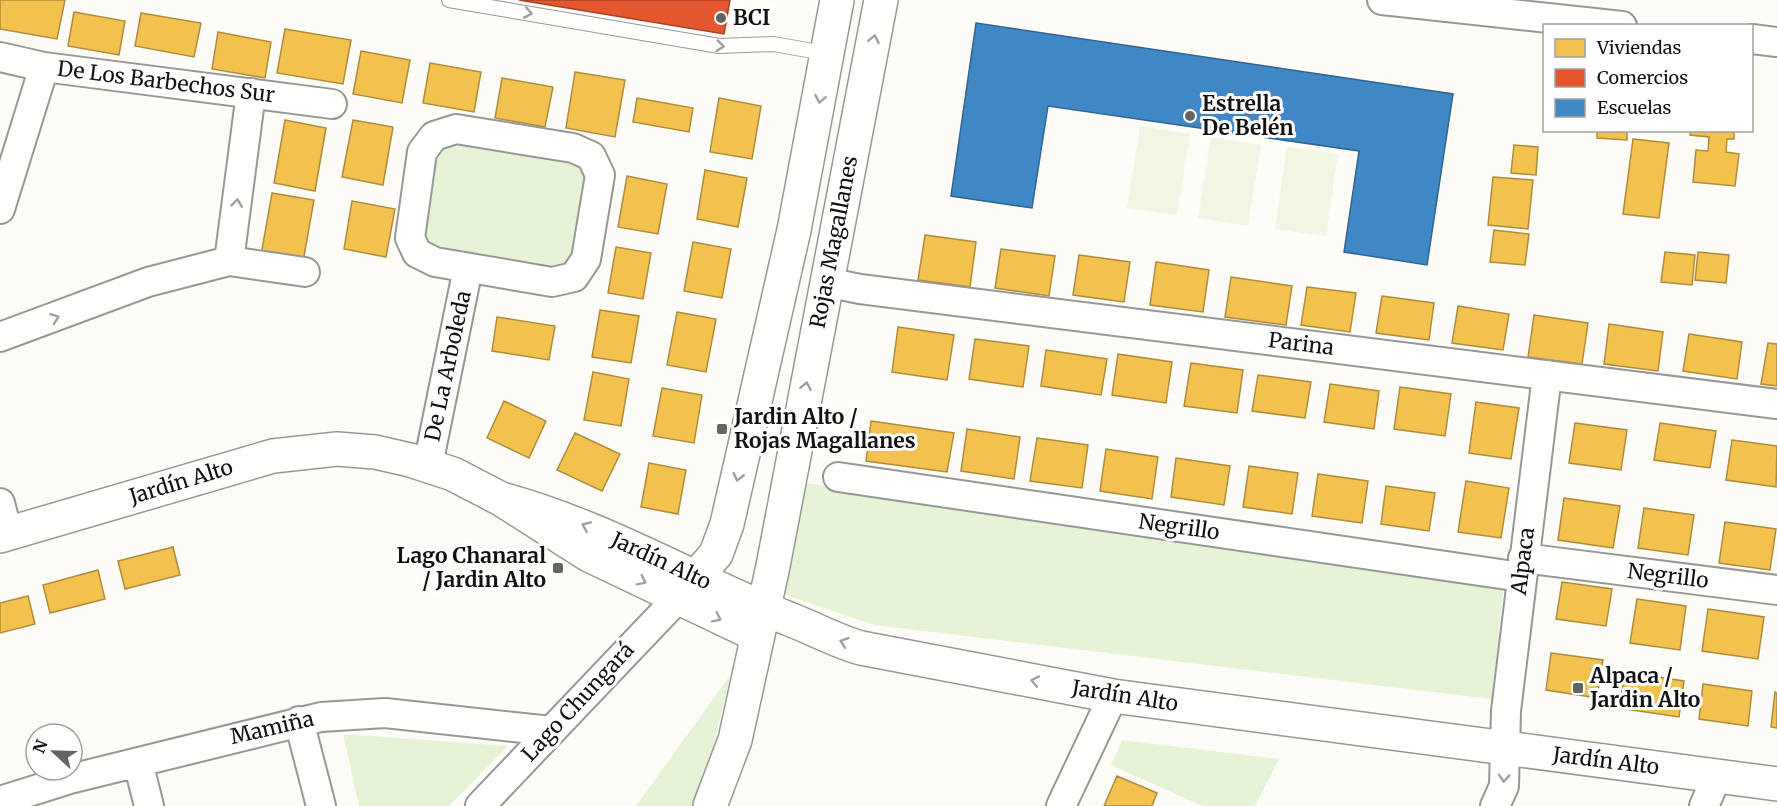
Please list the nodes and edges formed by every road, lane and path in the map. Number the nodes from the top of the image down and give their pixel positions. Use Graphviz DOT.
graph roads {
  1 [pos="449,0"];
  2 [pos="837,0"];
  3 [pos="881,0"];
  4 [pos="1382,0"];
  5 [pos="1604,24"];
  6 [pos="1753,39"];
  7 [pos="1777,42"];
  8 [pos="829,54"];
  9 [pos="0,57"];
  10 [pos="44,67"];
  11 [pos="251,93"];
  12 [pos="332,104"];
  13 [pos="0,209"];
  14 [pos="794,230"];
  15 [pos="229,261"];
  16 [pos="468,268"];
  17 [pos="305,272"];
  18 [pos="826,282"];
  19 [pos="779,297"];
  20 [pos="0,337"];
  21 [pos="1546,375"];
  22 [pos="1777,404"];
  23 [pos="428,465"];
  24 [pos="838,477"];
  25 [pos="787,484"];
  26 [pos="3,525"];
  27 [pos="1522,567"];
  28 [pos="687,589"];
  29 [pos="1777,590"];
  30 [pos="760,622"];
  31 [pos="1113,696"];
  32 [pos="299,722"];
  33 [pos="551,731"];
  34 [pos="1505,748"];
  35 [pos="138,762"];
  36 [pos="1717,776"];
  37 [pos="1777,784"];
  38 [pos="0,801"];
  39 [pos="149,806"];
  40 [pos="321,806"];
  41 [pos="480,806"];
  42 [pos="710,806"];
  43 [pos="1061,806"];
  44 [pos="1495,806"];
  45 [pos="1704,806"];
  1 -- 8 [label="lane, one-way"];
  2 -- 8 [label="street, Rojas Magallanes"];
  18 -- 3 [label="street, Rojas Magallanes, one-way"];
  4 -- 5 [label="street"];
  6 -- 7 [label="street"];
  8 -- 14 [label="street, Rojas Magallanes, one-way"];
  9 -- 10 [label="street, De Los Barbechos Sur"];
  10 -- 11 [label="street, De Los Barbechos Sur"];
  10 -- 13 [label="street"];
  11 -- 12 [label="street, De Los Barbechos Sur"];
  15 -- 11 [label="street, one-way"];
  14 -- 18 [label="street"];
  14 -- 19 [label="street, Rojas Magallanes"];
  15 -- 17 [label="street"];
  20 -- 15 [label="street, one-way"];
  16 -- 16 [label="street"];
  16 -- 23 [label="street, De La Arboleda"];
  18 -- 21 [label="street, Parina"];
  25 -- 18 [label="street, Rojas Magallanes, one-way"];
  19 -- 25 [label="street, Rojas Magallanes"];
  19 -- 28 [label="street, Rojas Magallanes, one-way"];
  21 -- 22 [label="street, Parina"];
  21 -- 27 [label="street, Alpaca"];
  23 -- 26 [label="street, Jardín Alto"];
  23 -- 28 [label="street, Jardín Alto"];
  24 -- 27 [label="street, Negrillo"];
  25 -- 30 [label="street, Rojas Magallanes"];
  27 -- 29 [label="street, Negrillo"];
  27 -- 34 [label="street, Alpaca"];
  28 -- 30 [label="street, Jardín Alto"];
  28 -- 33 [label="street, Lago Chungará"];
  31 -- 30 [label="street, Jardín Alto, one-way"];
  30 -- 42 [label="street, Rojas Magallanes"];
  31 -- 34 [label="street, Jardín Alto"];
  31 -- 43 [label="street"];
  32 -- 33 [label="street, Mamiña"];
  32 -- 35 [label="street, Mamiña"];
  32 -- 40 [label="street"];
  33 -- 41 [label="street, Lago Chungará"];
  34 -- 36 [label="street, Jardín Alto"];
  34 -- 44 [label="street, Alpaca, one-way"];
  35 -- 38 [label="street, Mamiña"];
  35 -- 39 [label="street"];
  36 -- 37 [label="street, Jardín Alto"];
  36 -- 45 [label="street"];
}
